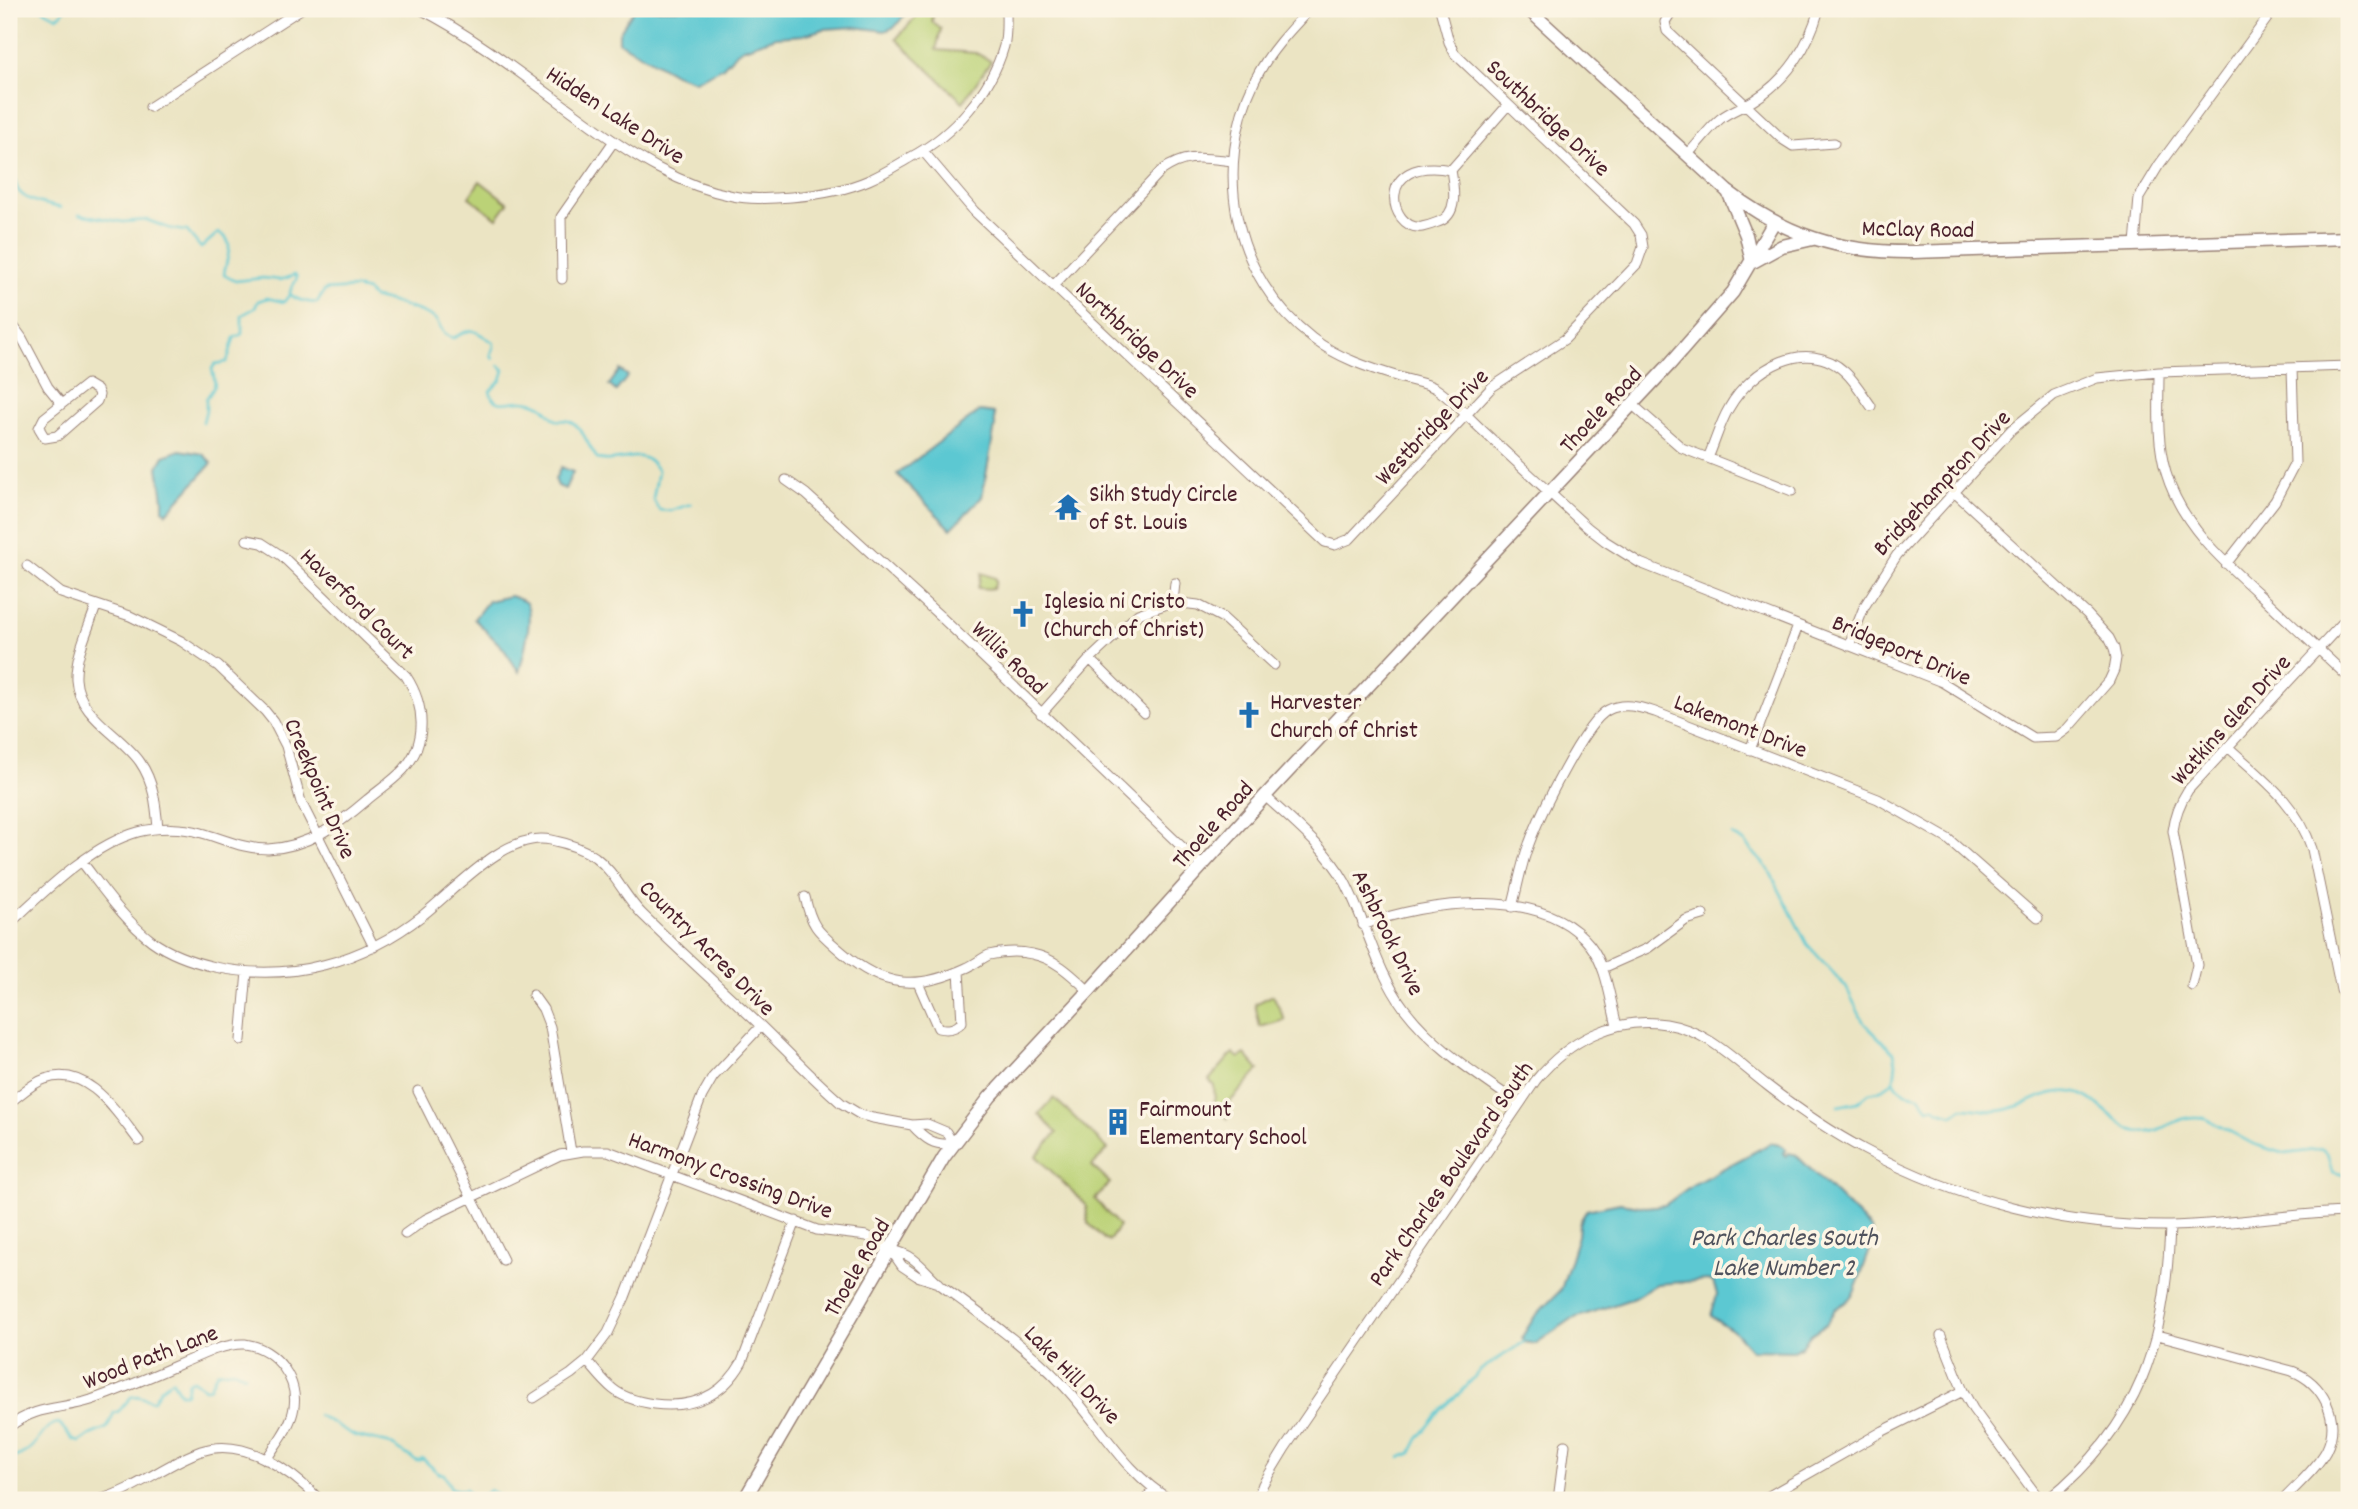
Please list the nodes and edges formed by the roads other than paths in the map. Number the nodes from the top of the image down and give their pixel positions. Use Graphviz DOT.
graph roads {
  1 [pos="301,9"];
  2 [pos="420,9"];
  3 [pos="1006,9"];
  4 [pos="1310,9"];
  5 [pos="1440,9"];
  6 [pos="1528,9"];
  7 [pos="1673,9"];
  8 [pos="1819,9"];
  9 [pos="2274,9"];
  10 [pos="1653,22"];
  11 [pos="1665,22"];
  12 [pos="1746,104"];
  13 [pos="1508,105"];
  14 [pos="150,107"];
  15 [pos="614,141"];
  16 [pos="1834,144"];
  17 [pos="923,151"];
  18 [pos="1687,155"];
  19 [pos="1233,161"];
  20 [pos="1451,170"];
  21 [pos="1727,191"];
  22 [pos="1774,222"];
  23 [pos="2349,238"];
  24 [pos="1812,239"];
  25 [pos="2136,245"];
  26 [pos="1643,247"];
  27 [pos="1752,262"];
  28 [pos="562,279"];
  29 [pos="1054,285"];
  30 [pos="9,320"];
  31 [pos="2349,366"];
  32 [pos="2292,368"];
  33 [pos="2159,372"];
  34 [pos="61,403"];
  35 [pos="1633,405"];
  36 [pos="1871,406"];
  37 [pos="1466,415"];
  38 [pos="1708,458"];
  39 [pos="786,480"];
  40 [pos="1792,491"];
  41 [pos="1954,492"];
  42 [pos="1550,493"];
  43 [pos="247,540"];
  44 [pos="1335,545"];
  45 [pos="2226,564"];
  46 [pos="27,566"];
  47 [pos="1175,583"];
  48 [pos="1173,603"];
  49 [pos="96,606"];
  50 [pos="2349,615"];
  51 [pos="1798,626"];
  52 [pos="1849,646"];
  53 [pos="2319,650"];
  54 [pos="1090,659"];
  55 [pos="1274,665"];
  56 [pos="2349,678"];
  57 [pos="1144,713"];
  58 [pos="1041,714"];
  59 [pos="2228,747"];
  60 [pos="1750,750"];
  61 [pos="1265,796"];
  62 [pos="158,828"];
  63 [pos="318,835"];
  64 [pos="82,862"];
  65 [pos="1202,866"];
  66 [pos="805,897"];
  67 [pos="1512,907"];
  68 [pos="1703,915"];
  69 [pos="2038,918"];
  70 [pos="9,924"];
  71 [pos="1363,925"];
  72 [pos="374,947"];
  73 [pos="1603,968"];
  74 [pos="959,971"];
  75 [pos="247,972"];
  76 [pos="918,983"];
  77 [pos="2192,986"];
  78 [pos="1089,991"];
  79 [pos="533,995"];
  80 [pos="2349,1009"];
  81 [pos="761,1026"];
  82 [pos="1617,1026"];
  83 [pos="241,1040"];
  84 [pos="418,1091"];
  85 [pos="9,1103"];
  86 [pos="1519,1104"];
  87 [pos="912,1125"];
  88 [pos="139,1141"];
  89 [pos="953,1144"];
  90 [pos="571,1152"];
  91 [pos="672,1173"];
  92 [pos="470,1198"];
  93 [pos="2349,1212"];
  94 [pos="796,1222"];
  95 [pos="2170,1226"];
  96 [pos="405,1234"];
  97 [pos="891,1250"];
  98 [pos="503,1260"];
  99 [pos="2158,1335"];
  100 [pos="1941,1336"];
  101 [pos="587,1361"];
  102 [pos="1963,1391"];
  103 [pos="534,1398"];
  104 [pos="9,1427"];
  105 [pos="1565,1445"];
  106 [pos="266,1460"];
  107 [pos="1154,1489"];
  108 [pos="98,1500"];
  109 [pos="320,1500"];
  110 [pos="744,1500"];
  111 [pos="1145,1500"];
  112 [pos="1171,1500"];
  113 [pos="1258,1500"];
  114 [pos="1558,1500"];
  115 [pos="1762,1500"];
  116 [pos="2040,1500"];
  117 [pos="2047,1500"];
  118 [pos="2283,1500"];
  1 -- 14 [label="street"];
  2 -- 15 [label="street, Hidden Lake Drive"];
  3 -- 17 [label="street, Hidden Lake Drive"];
  4 -- 19 [label="street, Bridgeport Drive"];
  5 -- 13 [label="street, Southbridge Drive"];
  6 -- 18 [label="main road, McClay Road"];
  7 -- 11 [label="street"];
  8 -- 12 [label="street"];
  9 -- 25 [label="street"];
  10 -- 11 [label="street"];
  11 -- 12 [label="street"];
  12 -- 16 [label="street"];
  12 -- 18 [label="street"];
  13 -- 20 [label="street"];
  13 -- 26 [label="street, Southbridge Drive"];
  15 -- 17 [label="street, Hidden Lake Drive"];
  15 -- 28 [label="street"];
  17 -- 29 [label="street, Northbridge Drive"];
  18 -- 21 [label="main road, McClay Road"];
  19 -- 29 [label="street"];
  19 -- 37 [label="street, Bridgeport Drive"];
  20 -- 20 [label="street"];
  21 -- 22 [label="main road, McClay Road"];
  21 -- 27 [label="main road"];
  22 -- 24 [label="main road, McClay Road"];
  22 -- 27 [label="main road, Thoele Road"];
  23 -- 25 [label="main road, McClay Road"];
  24 -- 25 [label="main road, McClay Road"];
  24 -- 27 [label="main road"];
  26 -- 37 [label="street, Westbridge Drive"];
  27 -- 35 [label="main road, Thoele Road"];
  29 -- 44 [label="street, Northbridge Drive"];
  30 -- 34 [label="street"];
  31 -- 32 [label="street, Bridgehampton Drive"];
  32 -- 33 [label="street, Bridgehampton Drive"];
  32 -- 45 [label="street"];
  33 -- 41 [label="street, Bridgehampton Drive"];
  33 -- 45 [label="street"];
  34 -- 34 [label="street"];
  35 -- 38 [label="street"];
  35 -- 42 [label="main road, Thoele Road"];
  36 -- 38 [label="street"];
  37 -- 42 [label="street, Bridgeport Drive"];
  37 -- 44 [label="street, Westbridge Drive"];
  38 -- 40 [label="street"];
  39 -- 58 [label="street, Willis Road"];
  41 -- 52 [label="street, Bridgehampton Drive"];
  41 -- 52 [label="street, Bridgeport Drive"];
  42 -- 51 [label="street, Bridgeport Drive"];
  42 -- 61 [label="main road, Thoele Road"];
  43 -- 63 [label="street, Haverford Court"];
  45 -- 53 [label="street"];
  46 -- 49 [label="street, Creekpoint Drive"];
  47 -- 48 [label="street"];
  48 -- 54 [label="street"];
  48 -- 55 [label="street"];
  49 -- 62 [label="street"];
  49 -- 63 [label="street, Creekpoint Drive"];
  50 -- 53 [label="street, Watkins Glen Drive"];
  51 -- 52 [label="street, Bridgeport Drive"];
  51 -- 60 [label="street"];
  53 -- 56 [label="street"];
  53 -- 59 [label="street, Watkins Glen Drive"];
  54 -- 57 [label="street"];
  54 -- 58 [label="street"];
  58 -- 65 [label="street, Willis Road"];
  59 -- 77 [label="street, Watkins Glen Drive"];
  59 -- 80 [label="street"];
  60 -- 67 [label="street, Lakemont Drive"];
  60 -- 69 [label="street, Lakemont Drive"];
  61 -- 65 [label="main road, Thoele Road"];
  61 -- 71 [label="street, Ashbrook Drive"];
  62 -- 63 [label="street, Haverford Court"];
  62 -- 64 [label="street"];
  63 -- 72 [label="street, Creekpoint Drive"];
  64 -- 70 [label="street"];
  64 -- 75 [label="street, Country Acres Drive"];
  65 -- 78 [label="main road, Thoele Road"];
  66 -- 76 [label="street"];
  67 -- 71 [label="street"];
  67 -- 73 [label="street"];
  68 -- 73 [label="street"];
  71 -- 86 [label="street, Ashbrook Drive"];
  72 -- 75 [label="street, Country Acres Drive"];
  72 -- 81 [label="street, Country Acres Drive"];
  73 -- 82 [label="street"];
  74 -- 76 [label="street"];
  74 -- 76 [label="street"];
  74 -- 78 [label="street"];
  75 -- 83 [label="street"];
  78 -- 89 [label="main road, Thoele Road"];
  79 -- 90 [label="street"];
  81 -- 87 [label="street, Country Acres Drive"];
  81 -- 91 [label="street"];
  82 -- 86 [label="street, Park Charles Boulevard South"];
  82 -- 95 [label="street, Park Charles Boulevard South"];
  84 -- 92 [label="street"];
  85 -- 88 [label="street"];
  86 -- 113 [label="street, Park Charles Boulevard South"];
  87 -- 89 [label="street, Country Acres Drive"];
  87 -- 89 [label="street, Country Acres Drive"];
  89 -- 97 [label="main road, Thoele Road"];
  90 -- 91 [label="street, Harmony Crossing Drive"];
  90 -- 92 [label="street, Harmony Crossing Drive"];
  91 -- 94 [label="street, Harmony Crossing Drive"];
  91 -- 101 [label="street"];
  92 -- 96 [label="street, Harmony Crossing Drive"];
  92 -- 98 [label="street"];
  93 -- 95 [label="street, Park Charles Boulevard South"];
  94 -- 97 [label="street, Harmony Crossing Drive"];
  94 -- 101 [label="street"];
  95 -- 99 [label="street"];
  97 -- 107 [label="street, Lake Hill Drive"];
  97 -- 110 [label="main road, Thoele Road"];
  99 -- 117 [label="street"];
  99 -- 118 [label="street"];
  100 -- 102 [label="street"];
  101 -- 103 [label="street"];
  102 -- 115 [label="street"];
  102 -- 116 [label="street"];
  104 -- 106 [label="street, Wood Path Lane"];
  105 -- 114 [label="street"];
  106 -- 108 [label="street"];
  106 -- 109 [label="street"];
  107 -- 111 [label="street"];
  107 -- 112 [label="street, Lake Hill Drive"];
}
